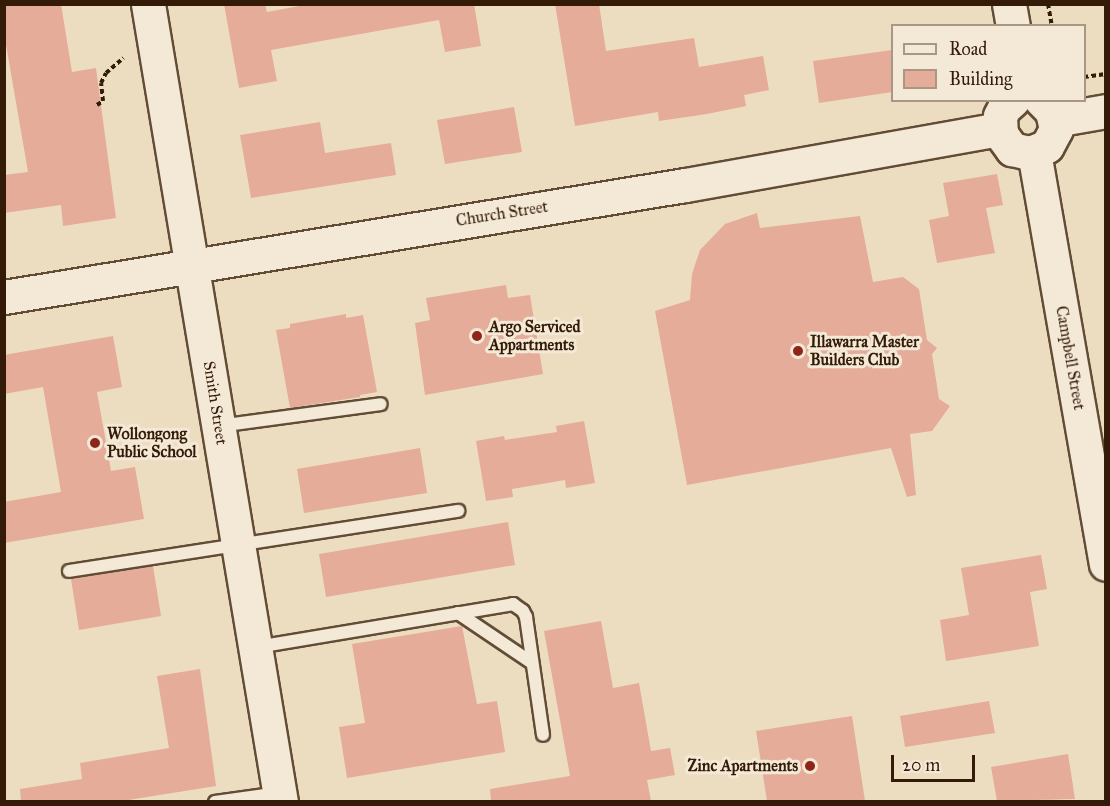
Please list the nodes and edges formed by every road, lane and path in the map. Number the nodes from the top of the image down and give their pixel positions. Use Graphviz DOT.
graph roads {
  1 [pos="148,4"];
  2 [pos="1010,4"];
  3 [pos="1048,4"];
  4 [pos="1013,24"];
  5 [pos="1052,24"];
  6 [pos="123,58"];
  7 [pos="1106,74"];
  8 [pos="1086,77"];
  9 [pos="97,105"];
  10 [pos="1048,110"];
  11 [pos="1106,111"];
  12 [pos="1006,115"];
  13 [pos="1034,152"];
  14 [pos="193,266"];
  15 [pos="4,297"];
  16 [pos="381,404"];
  17 [pos="219,426"];
  18 [pos="458,511"];
  19 [pos="239,544"];
  20 [pos="1106,564"];
  21 [pos="69,571"];
  22 [pos="458,613"];
  23 [pos="256,647"];
  24 [pos="532,663"];
  25 [pos="543,735"];
  26 [pos="281,797"];
  27 [pos="215,801"];
  1 -- 14 [label="street, Smith Street"];
  2 -- 4 [label="street"];
  3 -- 5 [label="path"];
  6 -- 9 [label="path"];
  7 -- 8 [label="path"];
  10 -- 11 [label="street"];
  10 -- 13 [label="street"];
  12 -- 13 [label="street"];
  12 -- 14 [label="street, Church Street"];
  13 -- 20 [label="street, Campbell Street"];
  14 -- 15 [label="street, Church Street"];
  14 -- 17 [label="street, Smith Street"];
  16 -- 17 [label="lane"];
  17 -- 19 [label="street, Smith Street"];
  18 -- 19 [label="lane"];
  19 -- 21 [label="lane"];
  19 -- 23 [label="street, Smith Street"];
  22 -- 23 [label="lane"];
  22 -- 24 [label="lane"];
  22 -- 24 [label="lane"];
  23 -- 26 [label="street, Smith Street"];
  24 -- 25 [label="lane"];
  26 -- 27 [label="lane"];
}
